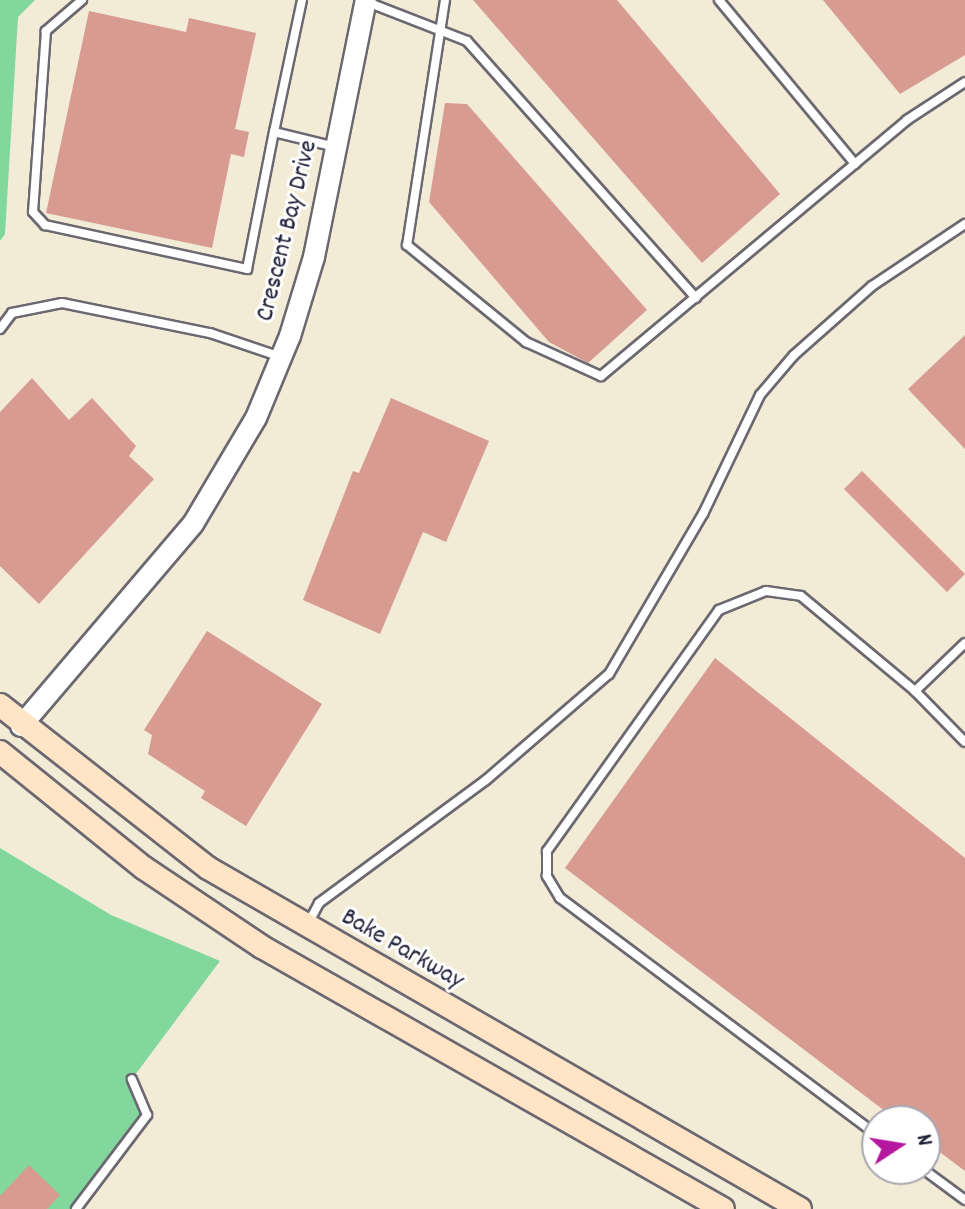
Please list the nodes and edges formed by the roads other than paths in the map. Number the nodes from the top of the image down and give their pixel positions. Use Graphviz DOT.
graph roads {
  1 [pos="82,0"];
  2 [pos="302,0"];
  3 [pos="363,0"];
  4 [pos="445,0"];
  5 [pos="719,0"];
  6 [pos="438,33"];
  7 [pos="965,82"];
  8 [pos="274,132"];
  9 [pos="336,147"];
  10 [pos="855,164"];
  11 [pos="965,224"];
  12 [pos="696,298"];
  13 [pos="0,329"];
  14 [pos="282,357"];
  15 [pos="965,643"];
  16 [pos="915,691"];
  17 [pos="0,705"];
  18 [pos="10,724"];
  19 [pos="965,742"];
  20 [pos="0,752"];
  21 [pos="306,926"];
  22 [pos="132,1079"];
  23 [pos="861,1123"];
  24 [pos="941,1182"];
  25 [pos="965,1200"];
  26 [pos="76,1209"];
  27 [pos="723,1209"];
  28 [pos="800,1209"];
  1 -- 8 [label="lane"];
  2 -- 8 [label="lane"];
  3 -- 6 [label="lane"];
  3 -- 9 [label="street, Crescent Bay Drive"];
  4 -- 6 [label="lane"];
  5 -- 10 [label="lane"];
  6 -- 12 [label="lane"];
  6 -- 12 [label="lane"];
  7 -- 10 [label="lane"];
  8 -- 9 [label="lane"];
  9 -- 14 [label="street, Crescent Bay Drive"];
  10 -- 12 [label="lane"];
  11 -- 21 [label="lane"];
  13 -- 14 [label="lane"];
  14 -- 18 [label="street, Crescent Bay Drive"];
  15 -- 16 [label="lane"];
  16 -- 19 [label="lane"];
  16 -- 23 [label="lane"];
  17 -- 18 [label="main road, Bake Parkway"];
  18 -- 21 [label="main road, Bake Parkway"];
  20 -- 27 [label="main road"];
  21 -- 28 [label="main road, Bake Parkway"];
  22 -- 26 [label="lane"];
  24 -- 25 [label="lane"];
}
